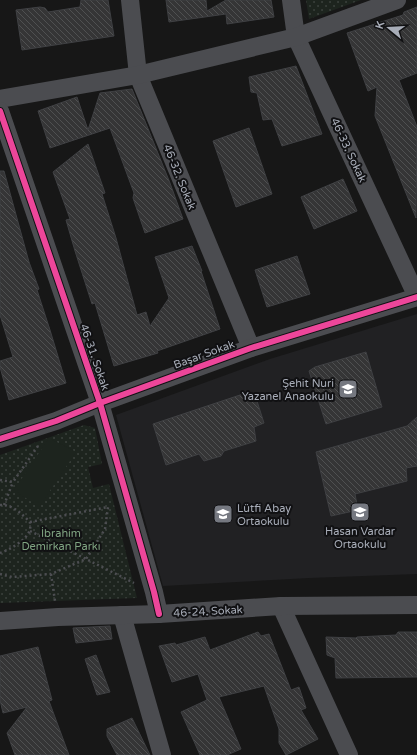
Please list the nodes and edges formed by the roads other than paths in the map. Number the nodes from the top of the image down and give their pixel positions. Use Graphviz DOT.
graph roads {
  1 [pos="130,0"];
  2 [pos="291,0"];
  3 [pos="397,0"];
  4 [pos="296,37"];
  5 [pos="138,75"];
  6 [pos="0,99"];
  7 [pos="0,111"];
  8 [pos="417,297"];
  9 [pos="250,348"];
  10 [pos="100,403"];
  11 [pos="0,439"];
  12 [pos="417,605"];
  13 [pos="281,606"];
  14 [pos="159,614"];
  15 [pos="122,615"];
  16 [pos="0,621"];
  17 [pos="162,755"];
  18 [pos="349,755"];
  1 -- 5 [label="street, 46-32. Sokak"];
  2 -- 4 [label="street, 46-33. Sokak"];
  3 -- 4 [label="street"];
  4 -- 5 [label="street"];
  4 -- 8 [label="street, 46-33. Sokak"];
  5 -- 6 [label="street"];
  5 -- 9 [label="street, 46-32. Sokak"];
  7 -- 10 [label="street, 46-31. Sokak"];
  8 -- 9 [label="street, Başar Sokak"];
  9 -- 10 [label="street, Başar Sokak"];
  10 -- 11 [label="street, Başar Sokak"];
  10 -- 14 [label="street, 46-31. Sokak"];
  12 -- 13 [label="street, 46-24. Sokak"];
  13 -- 14 [label="street, 46-24. Sokak"];
  13 -- 18 [label="street"];
  14 -- 15 [label="street, 46-24. Sokak"];
  15 -- 16 [label="street, 46-24. Sokak"];
  15 -- 17 [label="street"];
}
